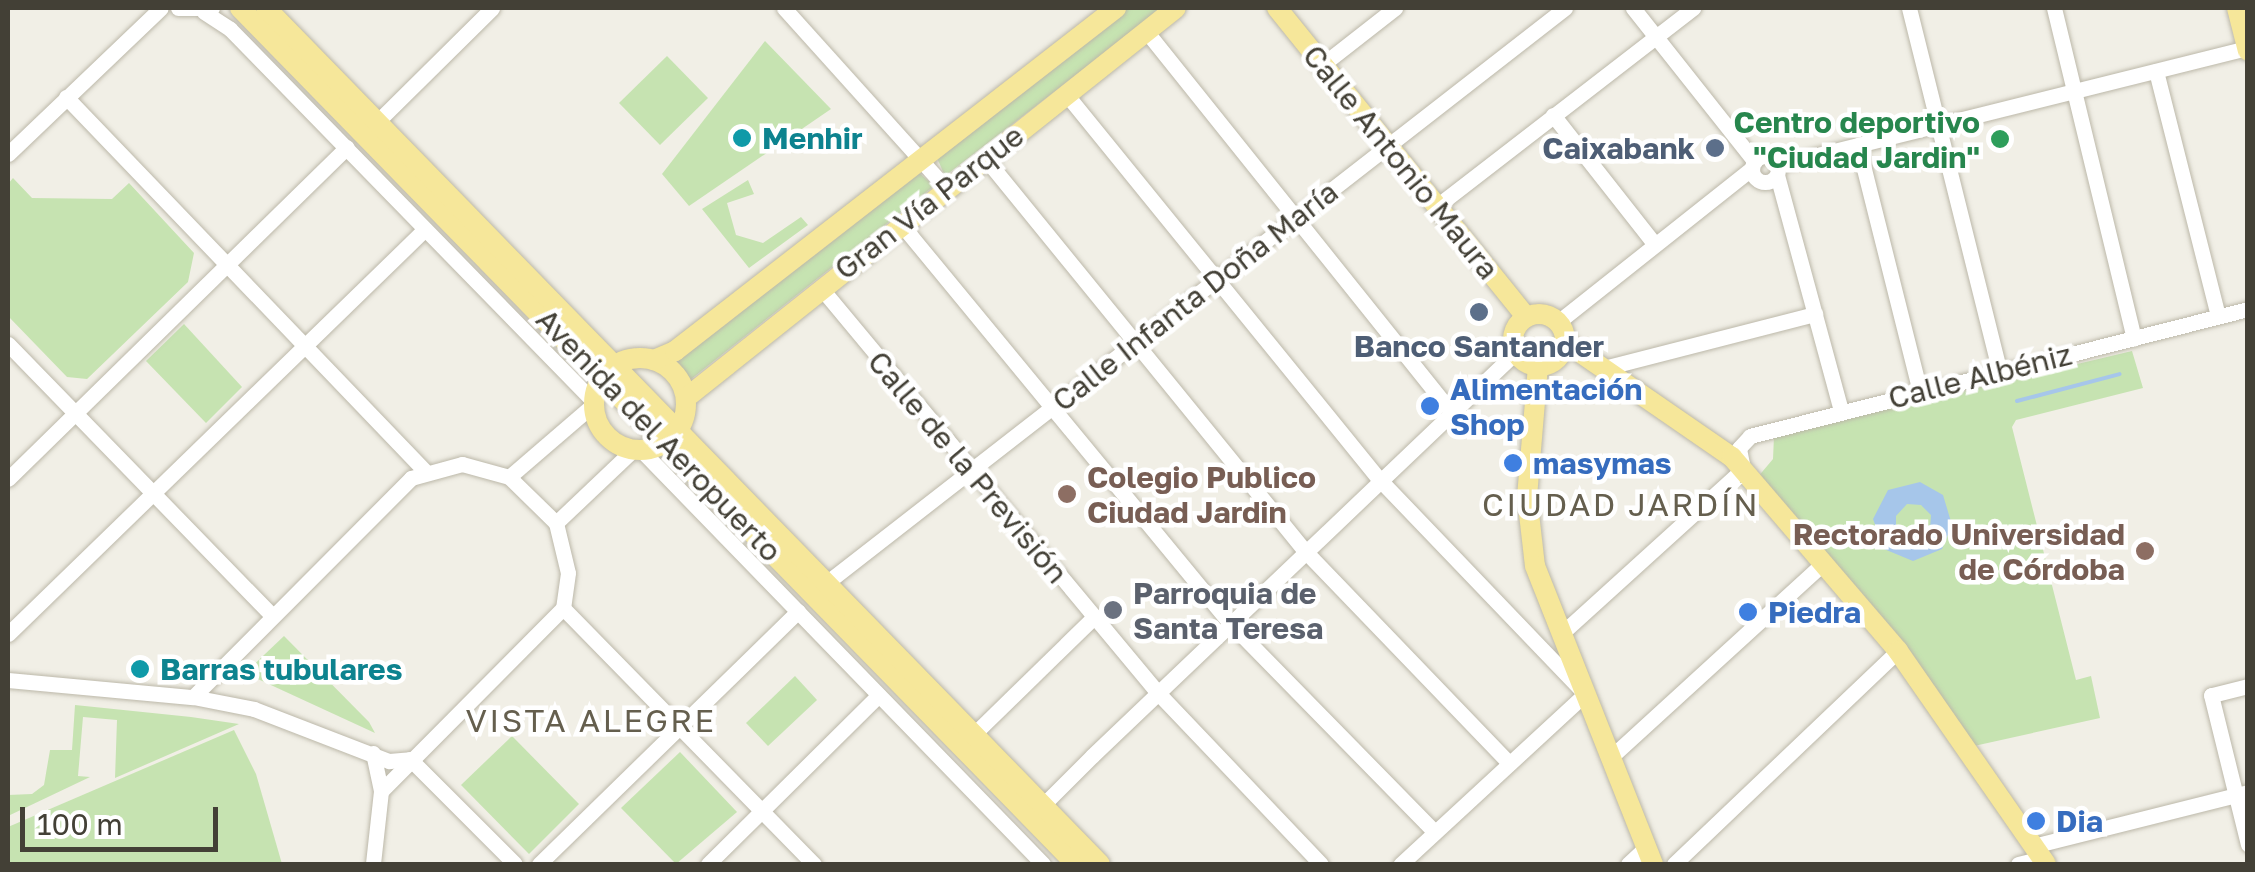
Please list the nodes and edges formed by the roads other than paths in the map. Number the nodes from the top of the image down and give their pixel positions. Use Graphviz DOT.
graph roads {
  1 [pos="161,8"];
  2 [pos="178,8"];
  3 [pos="240,8"];
  4 [pos="266,8"];
  5 [pos="492,8"];
  6 [pos="784,8"];
  7 [pos="1116,8"];
  8 [pos="1176,8"];
  9 [pos="1276,8"];
  10 [pos="1395,8"];
  11 [pos="1565,8"];
  12 [pos="1634,8"];
  13 [pos="1692,8"];
  14 [pos="1909,8"];
  15 [pos="2054,8"];
  16 [pos="208,10"];
  17 [pos="2240,11"];
  18 [pos="1146,31"];
  19 [pos="1656,36"];
  20 [pos="2247,49"];
  21 [pos="1322,65"];
  22 [pos="2156,71"];
  23 [pos="2076,91"];
  24 [pos="1066,94"];
  25 [pos="66,97"];
  26 [pos="1554,115"];
  27 [pos="377,122"];
  28 [pos="1939,125"];
  29 [pos="1858,145"];
  30 [pos="1388,146"];
  31 [pos="347,148"];
  32 [pos="8,154"];
  33 [pos="921,158"];
  34 [pos="985,158"];
  35 [pos="1754,165"];
  36 [pos="1778,170"];
  37 [pos="946,188"];
  38 [pos="1437,206"];
  39 [pos="1296,218"];
  40 [pos="901,224"];
  41 [pos="425,230"];
  42 [pos="1652,241"];
  43 [pos="227,264"];
  44 [pos="1216,280"];
  45 [pos="821,288"];
  46 [pos="2248,309"];
  47 [pos="1815,314"];
  48 [pos="2218,316"];
  49 [pos="1526,317"];
  50 [pos="1558,322"];
  51 [pos="2134,338"];
  52 [pos="1566,342"];
  53 [pos="1134,343"];
  54 [pos="8,344"];
  55 [pos="305,348"];
  56 [pos="1516,352"];
  57 [pos="654,360"];
  58 [pos="1538,366"];
  59 [pos="1608,367"];
  60 [pos="609,371"];
  61 [pos="2000,372"];
  62 [pos="1920,391"];
  63 [pos="686,398"];
  64 [pos="594,403"];
  65 [pos="1053,407"];
  66 [pos="1450,410"];
  67 [pos="1841,411"];
  68 [pos="75,413"];
  69 [pos="672,436"];
  70 [pos="638,450"];
  71 [pos="1742,469"];
  72 [pos="424,470"];
  73 [pos="970,471"];
  74 [pos="9,475"];
  75 [pos="509,477"];
  76 [pos="1379,479"];
  77 [pos="154,494"];
  78 [pos="556,523"];
  79 [pos="1305,550"];
  80 [pos="1822,564"];
  81 [pos="825,584"];
  82 [pos="563,608"];
  83 [pos="798,611"];
  84 [pos="270,613"];
  85 [pos="1094,618"];
  86 [pos="1229,622"];
  87 [pos="8,634"];
  88 [pos="1561,634"];
  89 [pos="1898,652"];
  90 [pos="8,680"];
  91 [pos="2248,686"];
  92 [pos="1158,693"];
  93 [pos="1584,694"];
  94 [pos="878,695"];
  95 [pos="193,697"];
  96 [pos="679,727"];
  97 [pos="974,734"];
  98 [pos="373,752"];
  99 [pos="1611,757"];
  100 [pos="410,759"];
  101 [pos="1508,762"];
  102 [pos="381,790"];
  103 [pos="2242,793"];
  104 [pos="1042,805"];
  105 [pos="763,811"];
  106 [pos="1042,828"];
  107 [pos="1435,832"];
  108 [pos="2248,844"];
  109 [pos="1650,856"];
  110 [pos="2040,856"];
  111 [pos="374,864"];
  112 [pos="514,864"];
  113 [pos="539,864"];
  114 [pos="708,864"];
  115 [pos="814,864"];
  116 [pos="1043,864"];
  117 [pos="1076,864"];
  118 [pos="1100,864"];
  119 [pos="1321,864"];
  120 [pos="1401,864"];
  121 [pos="1628,864"];
  122 [pos="1674,864"];
  123 [pos="2018,864"];
  1 -- 25 [label="street"];
  2 -- 16 [label="street"];
  3 -- 60 [label="main road, Avenida del Aeropuerto"];
  4 -- 27 [label="main road, Avenida del Aeropuerto"];
  5 -- 27 [label="street"];
  6 -- 33 [label="street"];
  7 -- 33 [label="main road, Gran Vía Parque"];
  8 -- 18 [label="main road, Gran Vía Parque"];
  9 -- 21 [label="main road, Calle Antonio Maura"];
  10 -- 21 [label="street"];
  11 -- 30 [label="street, Calle Infanta Doña María"];
  12 -- 19 [label="street"];
  13 -- 19 [label="street"];
  14 -- 28 [label="street"];
  15 -- 23 [label="street"];
  16 -- 31 [label="street, Avenida del Aeropuerto"];
  17 -- 20 [label="main road"];
  18 -- 24 [label="main road, Gran Vía Parque"];
  18 -- 39 [label="street"];
  19 -- 26 [label="street"];
  19 -- 35 [label="street"];
  20 -- 22 [label="street"];
  21 -- 30 [label="main road, Calle Antonio Maura"];
  22 -- 23 [label="street"];
  22 -- 48 [label="street"];
  23 -- 28 [label="street"];
  23 -- 51 [label="street"];
  24 -- 34 [label="main road, Gran Vía Parque"];
  24 -- 44 [label="street"];
  25 -- 32 [label="street"];
  25 -- 43 [label="street"];
  26 -- 38 [label="street"];
  26 -- 42 [label="street"];
  27 -- 60 [label="main road, Avenida del Aeropuerto"];
  28 -- 29 [label="street"];
  28 -- 61 [label="street"];
  29 -- 36 [label="street"];
  29 -- 62 [label="street"];
  30 -- 38 [label="main road, Calle Antonio Maura"];
  30 -- 39 [label="street, Calle Infanta Doña María"];
  31 -- 41 [label="street, Avenida del Aeropuerto"];
  31 -- 43 [label="street"];
  33 -- 37 [label="street"];
  33 -- 57 [label="main road, Gran Vía Parque"];
  34 -- 37 [label="main road, Gran Vía Parque"];
  34 -- 53 [label="street"];
  35 -- 36 [label="street"];
  35 -- 42 [label="street"];
  36 -- 47 [label="street"];
  37 -- 40 [label="main road, Gran Vía Parque"];
  38 -- 49 [label="main road, Calle Antonio Maura"];
  39 -- 44 [label="street, Calle Infanta Doña María"];
  39 -- 66 [label="street"];
  40 -- 45 [label="main road, Gran Vía Parque"];
  40 -- 65 [label="street"];
  41 -- 55 [label="street"];
  41 -- 64 [label="street, Avenida del Aeropuerto"];
  42 -- 50 [label="street"];
  43 -- 55 [label="street"];
  43 -- 68 [label="street"];
  44 -- 53 [label="street, Calle Infanta Doña María"];
  44 -- 76 [label="street"];
  45 -- 63 [label="main road, Gran Vía Parque"];
  45 -- 73 [label="street, Calle de la Previsión"];
  46 -- 48 [label="street, Calle Albéniz"];
  47 -- 59 [label="street"];
  47 -- 67 [label="street"];
  48 -- 51 [label="street, Calle Albéniz"];
  49 -- 50 [label="main road"];
  49 -- 56 [label="main road"];
  50 -- 52 [label="main road"];
  51 -- 61 [label="street, Calle Albéniz"];
  52 -- 58 [label="main road"];
  52 -- 59 [label="main road"];
  53 -- 65 [label="street, Calle Infanta Doña María"];
  53 -- 79 [label="street"];
  54 -- 68 [label="street"];
  55 -- 72 [label="street"];
  55 -- 77 [label="street"];
  56 -- 58 [label="main road"];
  56 -- 66 [label="street"];
  57 -- 60 [label="main road"];
  57 -- 63 [label="main road"];
  58 -- 88 [label="main road"];
  59 -- 71 [label="main road"];
  60 -- 64 [label="main road"];
  60 -- 69 [label="main road, Avenida del Aeropuerto"];
  61 -- 62 [label="street, Calle Albéniz"];
  62 -- 67 [label="street, Calle Albéniz"];
  63 -- 69 [label="main road"];
  64 -- 70 [label="main road"];
  64 -- 75 [label="street"];
  65 -- 73 [label="street, Calle Infanta Doña María"];
  65 -- 86 [label="street"];
  66 -- 76 [label="street"];
  67 -- 71 [label="street, Calle Albéniz"];
  68 -- 74 [label="street"];
  68 -- 77 [label="street"];
  69 -- 70 [label="main road"];
  69 -- 81 [label="main road, Avenida del Aeropuerto"];
  69 -- 106 [label="main road, Avenida del Aeropuerto"];
  70 -- 78 [label="street"];
  70 -- 83 [label="street, Avenida del Aeropuerto"];
  71 -- 80 [label="main road"];
  71 -- 88 [label="street"];
  72 -- 75 [label="street"];
  72 -- 84 [label="street"];
  73 -- 81 [label="street, Calle Infanta Doña María"];
  73 -- 85 [label="street, Calle de la Previsión"];
  75 -- 78 [label="street"];
  76 -- 79 [label="street"];
  76 -- 93 [label="street"];
  77 -- 84 [label="street"];
  77 -- 87 [label="street"];
  78 -- 82 [label="street"];
  79 -- 86 [label="street"];
  79 -- 101 [label="street"];
  80 -- 89 [label="main road"];
  80 -- 99 [label="street"];
  81 -- 97 [label="main road, Avenida del Aeropuerto"];
  82 -- 96 [label="street"];
  82 -- 100 [label="street"];
  83 -- 94 [label="street, Avenida del Aeropuerto"];
  83 -- 96 [label="street"];
  84 -- 95 [label="street"];
  85 -- 92 [label="street, Calle de la Previsión"];
  85 -- 97 [label="street"];
  86 -- 92 [label="street"];
  86 -- 107 [label="street"];
  88 -- 93 [label="main road"];
  89 -- 110 [label="main road"];
  89 -- 122 [label="street"];
  90 -- 95 [label="street"];
  91 -- 103 [label="street"];
  92 -- 104 [label="street"];
  92 -- 119 [label="street, Calle de la Previsión"];
  93 -- 99 [label="main road"];
  93 -- 101 [label="street"];
  94 -- 105 [label="street"];
  94 -- 116 [label="street, Avenida del Aeropuerto"];
  95 -- 98 [label="street"];
  96 -- 105 [label="street"];
  96 -- 113 [label="street"];
  97 -- 104 [label="main road, Avenida del Aeropuerto"];
  98 -- 100 [label="street"];
  98 -- 102 [label="street"];
  99 -- 109 [label="main road"];
  100 -- 102 [label="street"];
  100 -- 112 [label="street"];
  101 -- 107 [label="street"];
  102 -- 111 [label="street"];
  103 -- 108 [label="street"];
  103 -- 110 [label="street"];
  104 -- 106 [label="street"];
  104 -- 118 [label="main road, Avenida del Aeropuerto"];
  105 -- 114 [label="street"];
  105 -- 115 [label="street"];
  106 -- 117 [label="main road, Avenida del Aeropuerto"];
  107 -- 120 [label="street"];
  109 -- 121 [label="street"];
  110 -- 123 [label="street"];
}
